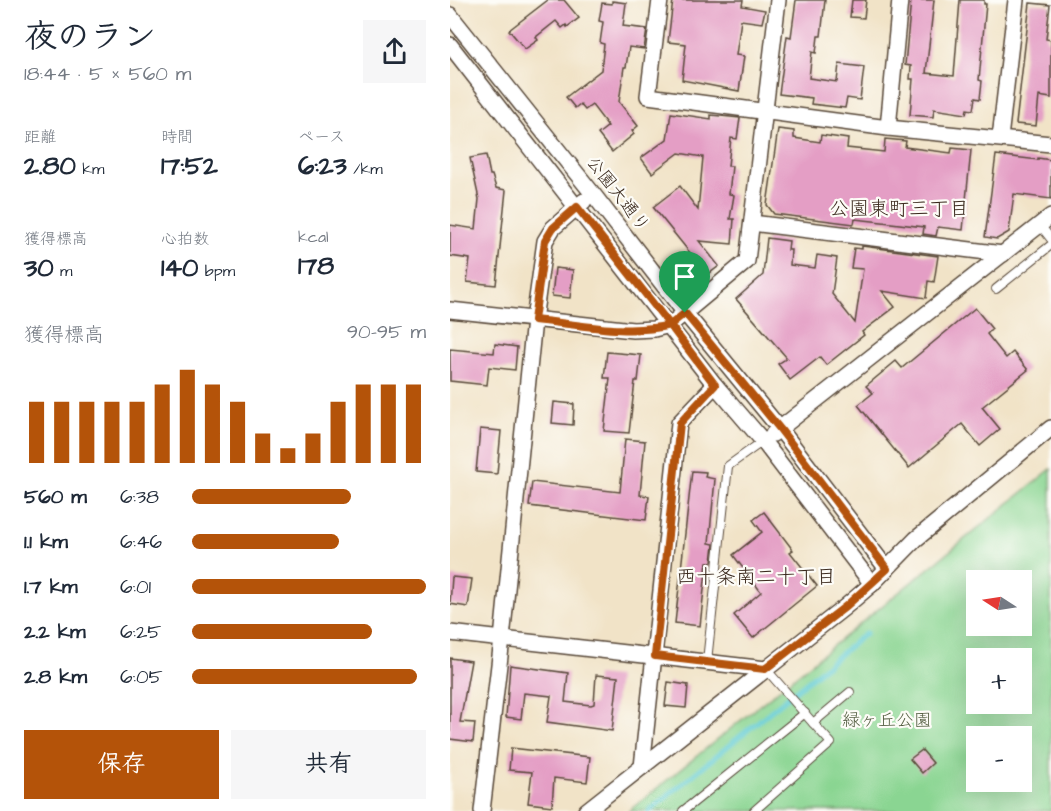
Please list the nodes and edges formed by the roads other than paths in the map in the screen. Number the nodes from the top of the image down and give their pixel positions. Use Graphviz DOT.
graph roads {
  1 [pos="660,0"];
  2 [pos="778,0"];
  3 [pos="900,0"];
  4 [pos="1016,0"];
  5 [pos="450,16"];
  6 [pos="450,45"];
  7 [pos="765,111"];
  8 [pos="888,128"];
  9 [pos="1000,138"];
  10 [pos="1051,144"];
  11 [pos="593,194"];
  12 [pos="577,207"];
  13 [pos="1045,220"];
  14 [pos="752,223"];
  15 [pos="1051,239"];
  16 [pos="1051,245"];
  17 [pos="1003,254"];
  18 [pos="996,289"];
  19 [pos="450,310"];
  20 [pos="685,313"];
  21 [pos="534,320"];
  22 [pos="670,325"];
  23 [pos="715,385"];
  24 [pos="1051,428"];
  25 [pos="780,429"];
  26 [pos="763,441"];
  27 [pos="887,569"];
  28 [pos="872,584"];
  29 [pos="450,633"];
  30 [pos="502,639"];
  31 [pos="655,656"];
  32 [pos="707,661"];
  33 [pos="765,669"];
  34 [pos="850,692"];
  35 [pos="806,713"];
  36 [pos="813,723"];
  37 [pos="642,766"];
  38 [pos="482,811"];
  39 [pos="586,811"];
  40 [pos="683,811"];
  41 [pos="754,811"];
  1 -- 7 [label="street"];
  2 -- 7 [label="street"];
  3 -- 8 [label="street"];
  4 -- 9 [label="street"];
  5 -- 11 [label="street, 公園大通り"];
  6 -- 12 [label="street"];
  7 -- 8 [label="street"];
  7 -- 14 [label="street"];
  8 -- 9 [label="street"];
  9 -- 10 [label="street"];
  11 -- 12 [label="street"];
  11 -- 20 [label="street, 公園大通り"];
  12 -- 21 [label="street"];
  12 -- 22 [label="street"];
  13 -- 15 [label="lane"];
  13 -- 17 [label="street"];
  14 -- 17 [label="street"];
  14 -- 20 [label="street"];
  16 -- 18 [label="lane"];
  17 -- 25 [label="street"];
  19 -- 21 [label="street"];
  20 -- 22 [label="street"];
  20 -- 25 [label="street, 公園大通り"];
  21 -- 22 [label="street"];
  21 -- 30 [label="street"];
  22 -- 23 [label="street"];
  23 -- 26 [label="street"];
  23 -- 31 [label="street"];
  24 -- 27 [label="street"];
  25 -- 26 [label="street"];
  25 -- 27 [label="street, 公園大通り"];
  26 -- 28 [label="street"];
  26 -- 32 [label="lane"];
  27 -- 28 [label="street"];
  28 -- 33 [label="street"];
  29 -- 30 [label="street"];
  30 -- 31 [label="street"];
  30 -- 38 [label="street"];
  31 -- 32 [label="street"];
  31 -- 37 [label="street"];
  32 -- 33 [label="street"];
  33 -- 35 [label="lane"];
  33 -- 37 [label="street"];
  34 -- 36 [label="lane"];
  35 -- 36 [label="lane"];
  35 -- 40 [label="lane"];
  36 -- 41 [label="lane"];
  37 -- 39 [label="street"];
}
